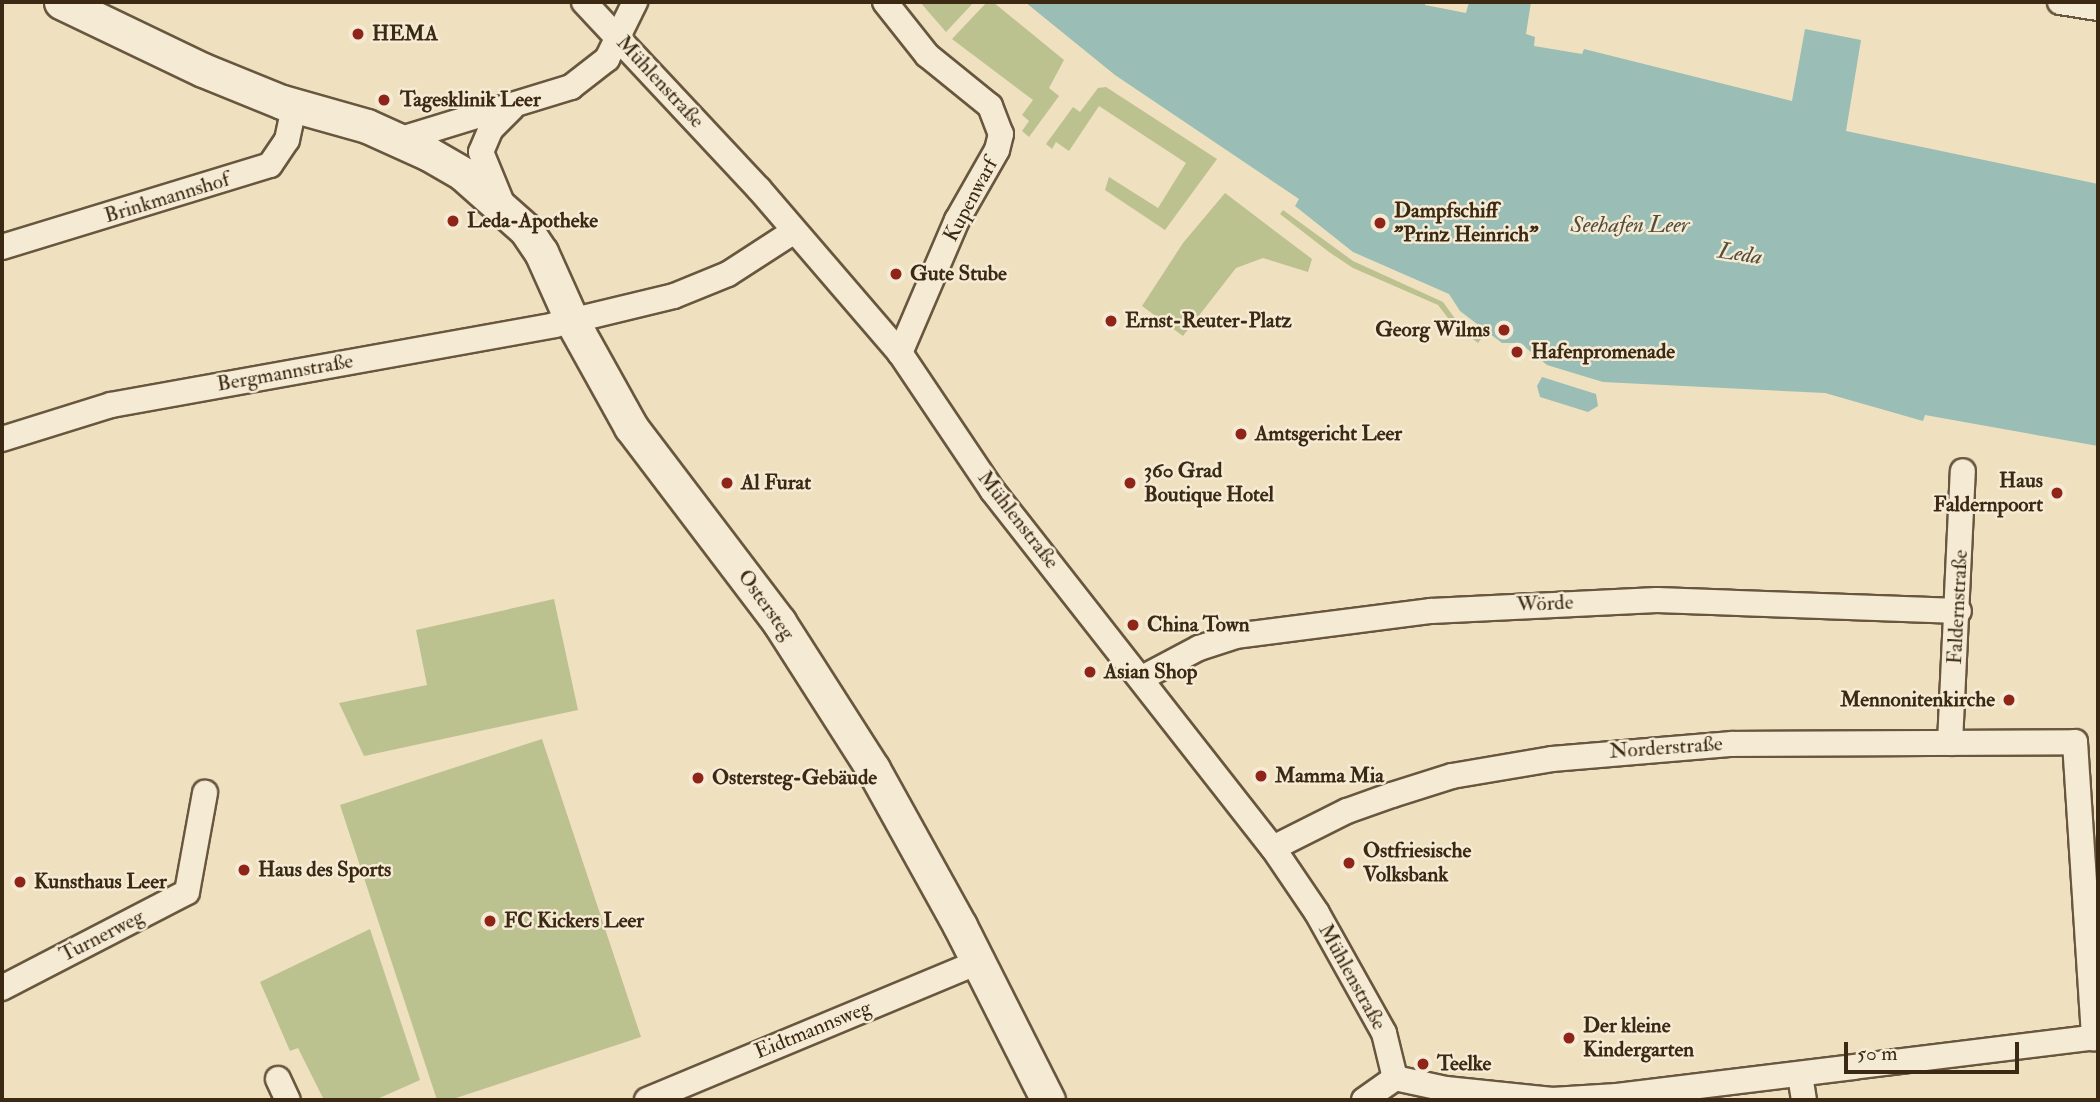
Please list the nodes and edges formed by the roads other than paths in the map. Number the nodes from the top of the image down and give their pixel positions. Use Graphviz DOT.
graph roads {
  1 [pos="61,2"];
  2 [pos="584,2"];
  3 [pos="635,2"];
  4 [pos="885,2"];
  5 [pos="2060,2"];
  6 [pos="2098,8"];
  7 [pos="620,38"];
  8 [pos="517,104"];
  9 [pos="294,106"];
  10 [pos="398,140"];
  11 [pos="506,210"];
  12 [pos="793,232"];
  13 [pos="2,247"];
  14 [pos="572,321"];
  15 [pos="900,353"];
  16 [pos="2,439"];
  17 [pos="1963,471"];
  18 [pos="1959,611"];
  19 [pos="1142,678"];
  20 [pos="1950,743"];
  21 [pos="205,793"];
  22 [pos="1273,848"];
  23 [pos="979,962"];
  24 [pos="2,988"];
  25 [pos="2096,1037"];
  26 [pos="1800,1074"];
  27 [pos="1395,1078"];
  28 [pos="1370,1099"];
  29 [pos="647,1100"];
  30 [pos="1048,1100"];
  31 [pos="1804,1100"];
  1 -- 9 [label="main road, Ostersteg"];
  2 -- 7 [label="street, Mühlenstraße"];
  3 -- 7 [label="street"];
  4 -- 15 [label="street, Kupenwarf"];
  5 -- 6 [label="street"];
  7 -- 8 [label="street"];
  7 -- 12 [label="street, Mühlenstraße"];
  8 -- 10 [label="street"];
  8 -- 11 [label="street"];
  9 -- 10 [label="main road, Ostersteg"];
  9 -- 13 [label="street, Brinkmannshof"];
  10 -- 11 [label="main road, Ostersteg"];
  11 -- 14 [label="main road, Ostersteg"];
  12 -- 14 [label="street, Bergmannstraße"];
  12 -- 15 [label="street, Mühlenstraße"];
  14 -- 16 [label="street, Bergmannstraße"];
  14 -- 23 [label="main road, Ostersteg"];
  15 -- 19 [label="street, Mühlenstraße"];
  17 -- 18 [label="street, Faldernstraße"];
  18 -- 19 [label="street, Wörde"];
  18 -- 20 [label="street, Faldernstraße"];
  19 -- 22 [label="street, Mühlenstraße"];
  20 -- 22 [label="street, Norderstraße"];
  20 -- 25 [label="street, Norderstraße"];
  21 -- 24 [label="street, Turnerweg"];
  22 -- 27 [label="street, Mühlenstraße"];
  23 -- 29 [label="street, Eidtmannsweg"];
  23 -- 30 [label="main road, Ostersteg"];
  25 -- 26 [label="street"];
  26 -- 27 [label="street"];
  26 -- 31 [label="street"];
  27 -- 28 [label="street"];
}
